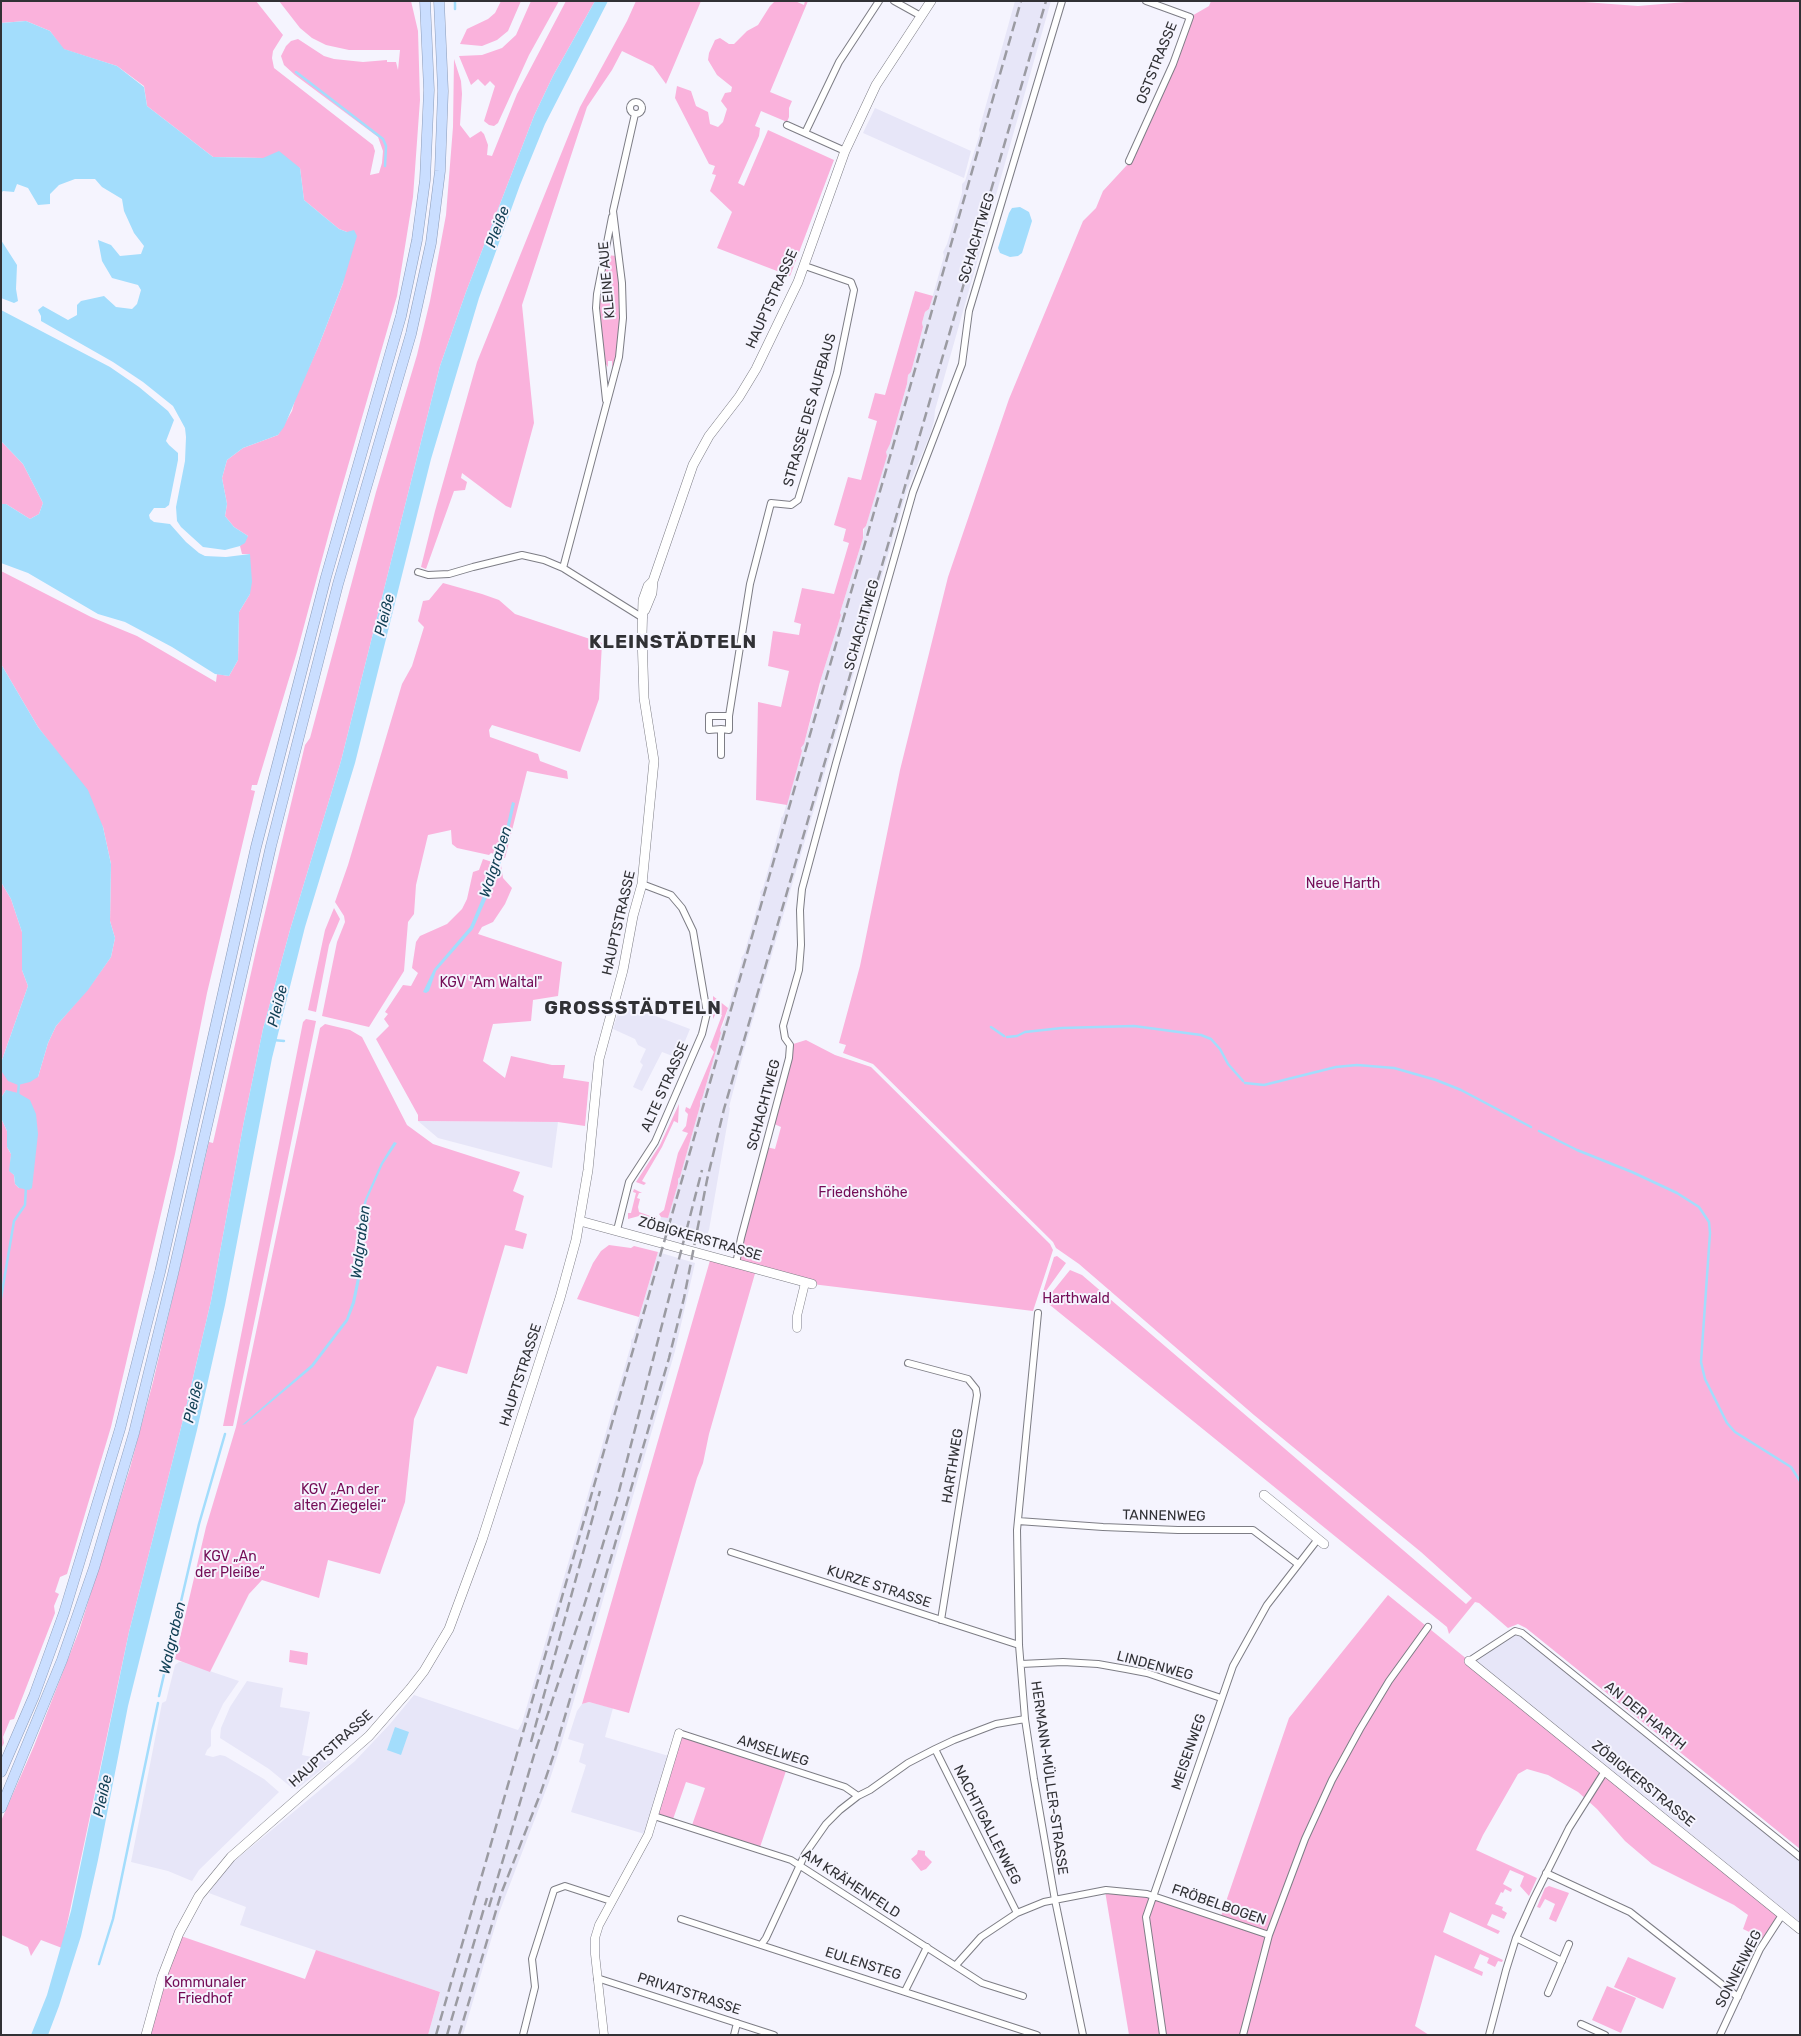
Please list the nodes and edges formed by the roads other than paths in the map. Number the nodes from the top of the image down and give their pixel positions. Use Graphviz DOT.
graph roads {
  1 [pos="425,1"];
  2 [pos="439,1"];
  3 [pos="879,1"];
  4 [pos="894,1"];
  5 [pos="931,1"];
  6 [pos="1062,1"];
  7 [pos="1146,1"];
  8 [pos="921,16"];
  9 [pos="635,114"];
  10 [pos="787,125"];
  11 [pos="805,133"];
  12 [pos="845,152"];
  13 [pos="1129,161"];
  14 [pos="613,211"];
  15 [pos="804,266"];
  16 [pos="606,405"];
  17 [pos="563,568"];
  18 [pos="418,572"];
  19 [pos="643,616"];
  20 [pos="728,716"];
  21 [pos="721,729"];
  22 [pos="721,755"];
  23 [pos="642,884"];
  24 [pos="580,1221"];
  25 [pos="617,1230"];
  26 [pos="736,1264"];
  27 [pos="809,1283"];
  28 [pos="1038,1313"];
  29 [pos="796,1328"];
  30 [pos="908,1363"];
  31 [pos="1264,1495"];
  32 [pos="1018,1521"];
  33 [pos="1321,1541"];
  34 [pos="731,1552"];
  35 [pos="1298,1564"];
  36 [pos="941,1620"];
  37 [pos="1428,1627"];
  38 [pos="1019,1645"];
  39 [pos="1469,1661"];
  40 [pos="1021,1664"];
  41 [pos="1221,1698"];
  42 [pos="1025,1719"];
  43 [pos="679,1733"];
  44 [pos="935,1749"];
  45 [pos="1605,1771"];
  46 [pos="1,1772"];
  47 [pos="858,1796"];
  48 [pos="1,1808"];
  49 [pos="654,1816"];
  50 [pos="1800,1857"];
  51 [pos="800,1865"];
  52 [pos="1546,1873"];
  53 [pos="1154,1896"];
  54 [pos="1055,1900"];
  55 [pos="612,1901"];
  56 [pos="1017,1913"];
  57 [pos="1782,1915"];
  58 [pos="681,1919"];
  59 [pos="1800,1929"];
  60 [pos="1269,1935"];
  61 [pos="1516,1938"];
  62 [pos="1569,1944"];
  63 [pos="760,1945"];
  64 [pos="927,1947"];
  65 [pos="1562,1961"];
  66 [pos="956,1965"];
  67 [pos="597,1978"];
  68 [pos="905,1991"];
  69 [pos="1548,1993"];
  70 [pos="1023,1996"];
  71 [pos="1738,1997"];
  72 [pos="737,2023"];
  73 [pos="1581,2024"];
  74 [pos="146,2035"];
  75 [pos="523,2035"];
  76 [pos="604,2035"];
  77 [pos="734,2035"];
  78 [pos="774,2035"];
  79 [pos="1037,2035"];
  80 [pos="1083,2035"];
  81 [pos="1163,2035"];
  82 [pos="1243,2035"];
  83 [pos="1489,2035"];
  84 [pos="1604,2035"];
  85 [pos="1720,2035"];
  1 -- 46 [label="highway"];
  2 -- 48 [label="highway"];
  3 -- 11 [label="street"];
  4 -- 8 [label="street"];
  5 -- 8 [label="main road, HAUPTSTRASSE"];
  6 -- 26 [label="street, SCHACHTWEG"];
  7 -- 13 [label="street, OSTSTRASSE"];
  8 -- 12 [label="main road, HAUPTSTRASSE"];
  9 -- 14 [label="street, KLEINE AUE"];
  10 -- 11 [label="street"];
  11 -- 12 [label="street"];
  12 -- 15 [label="main road, HAUPTSTRASSE"];
  14 -- 16 [label="street, KLEINE AUE"];
  14 -- 16 [label="street, KLEINE AUE"];
  15 -- 19 [label="main road, HAUPTSTRASSE"];
  15 -- 20 [label="street, STRASSE DES AUFBAUS"];
  16 -- 17 [label="street, KLEINE AUE"];
  17 -- 18 [label="street"];
  17 -- 19 [label="street"];
  19 -- 23 [label="main road, HAUPTSTRASSE"];
  20 -- 21 [label="street, STRASSE DES AUFBAUS"];
  20 -- 21 [label="street"];
  21 -- 22 [label="street, STRASSE DES AUFBAUS"];
  23 -- 24 [label="main road, HAUPTSTRASSE"];
  23 -- 25 [label="street, ALTE STRASSE"];
  24 -- 25 [label="main road, ZÖBIGKERSTRASSE"];
  24 -- 74 [label="main road, HAUPTSTRASSE"];
  25 -- 26 [label="main road, ZÖBIGKERSTRASSE"];
  26 -- 27 [label="main road, ZÖBIGKERSTRASSE"];
  27 -- 29 [label="street"];
  28 -- 32 [label="street, HERMANN-MÜLLER-STRASSE"];
  30 -- 36 [label="street, HARTHWEG"];
  31 -- 33 [label="main road"];
  32 -- 35 [label="street, TANNENWEG"];
  32 -- 38 [label="street, HERMANN-MÜLLER-STRASSE"];
  33 -- 35 [label="street, MEISENWEG"];
  34 -- 36 [label="street, KURZE STRASSE"];
  35 -- 41 [label="street, MEISENWEG"];
  36 -- 38 [label="street, KURZE STRASSE"];
  37 -- 60 [label="street"];
  38 -- 40 [label="street, HERMANN-MÜLLER-STRASSE"];
  39 -- 45 [label="main road, ZÖBIGKERSTRASSE"];
  39 -- 50 [label="street, AN DER HARTH"];
  40 -- 41 [label="street, LINDENWEG"];
  40 -- 42 [label="street, HERMANN-MÜLLER-STRASSE"];
  41 -- 53 [label="street, MEISENWEG"];
  42 -- 44 [label="street"];
  42 -- 54 [label="street, HERMANN-MÜLLER-STRASSE"];
  43 -- 47 [label="street, AMSELWEG"];
  43 -- 49 [label="street"];
  44 -- 47 [label="street"];
  44 -- 56 [label="street, NACHTIGALLENWEG"];
  45 -- 52 [label="street"];
  45 -- 57 [label="main road, ZÖBIGKERSTRASSE"];
  47 -- 51 [label="street"];
  49 -- 51 [label="street, AM KRÄHENFELD"];
  49 -- 55 [label="street"];
  51 -- 63 [label="street"];
  51 -- 64 [label="street, AM KRÄHENFELD"];
  52 -- 61 [label="street"];
  52 -- 71 [label="street"];
  53 -- 54 [label="street"];
  53 -- 60 [label="street, FRÖBELBOGEN"];
  53 -- 81 [label="street, FRÖBELBOGEN"];
  54 -- 56 [label="street"];
  54 -- 80 [label="street, HERMANN-MÜLLER-STRASSE"];
  55 -- 67 [label="street"];
  55 -- 75 [label="street"];
  56 -- 66 [label="street"];
  57 -- 59 [label="main road, ZÖBIGKERSTRASSE"];
  57 -- 71 [label="street, SONNENWEG"];
  58 -- 63 [label="street, EULENSTEG"];
  60 -- 82 [label="street"];
  61 -- 65 [label="street"];
  61 -- 83 [label="street"];
  62 -- 65 [label="street"];
  63 -- 68 [label="street, EULENSTEG"];
  64 -- 66 [label="street, AM KRÄHENFELD"];
  64 -- 68 [label="street"];
  65 -- 69 [label="street"];
  66 -- 70 [label="street, AM KRÄHENFELD"];
  67 -- 72 [label="street, PRIVATSTRASSE"];
  67 -- 76 [label="street"];
  68 -- 79 [label="street, EULENSTEG"];
  71 -- 85 [label="street, SONNENWEG"];
  72 -- 77 [label="street"];
  72 -- 78 [label="street, PRIVATSTRASSE"];
  73 -- 84 [label="street"];
}
